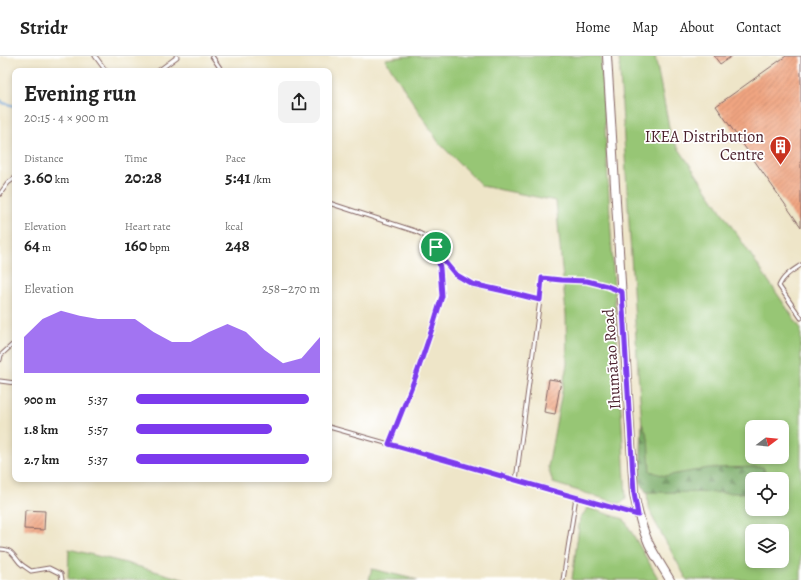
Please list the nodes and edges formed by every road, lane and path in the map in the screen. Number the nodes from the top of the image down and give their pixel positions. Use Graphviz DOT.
graph roads {
  1 [pos="95,56"];
  2 [pos="176,56"];
  3 [pos="212,56"];
  4 [pos="607,56"];
  5 [pos="104,68"];
  6 [pos="162,68"];
  7 [pos="220,68"];
  8 [pos="12,180"];
  9 [pos="0,194"];
  10 [pos="332,204"];
  11 [pos="436,247"];
  12 [pos="801,265"];
  13 [pos="622,292"];
  14 [pos="540,300"];
  15 [pos="801,318"];
  16 [pos="12,345"];
  17 [pos="0,360"];
  18 [pos="0,381"];
  19 [pos="12,383"];
  20 [pos="332,428"];
  21 [pos="389,444"];
  22 [pos="516,480"];
  23 [pos="576,497"];
  24 [pos="638,515"];
  25 [pos="0,549"];
  26 [pos="62,580"];
  27 [pos="563,580"];
  28 [pos="670,580"];
  1 -- 5 [label="lane"];
  2 -- 6 [label="lane"];
  3 -- 7 [label="lane"];
  4 -- 13 [label="street, Ihumātao Road"];
  8 -- 9 [label="lane"];
  10 -- 11 [label="lane"];
  11 -- 14 [label="lane"];
  11 -- 21 [label="lane"];
  12 -- 15 [label="lane"];
  13 -- 14 [label="lane"];
  13 -- 24 [label="street, Ihumātao Road"];
  14 -- 22 [label="lane"];
  16 -- 17 [label="lane"];
  18 -- 19 [label="lane"];
  20 -- 21 [label="lane"];
  21 -- 22 [label="lane"];
  22 -- 23 [label="lane"];
  23 -- 24 [label="lane"];
  23 -- 27 [label="lane"];
  24 -- 28 [label="street, Ihumātao Road"];
  25 -- 26 [label="lane"];
}
